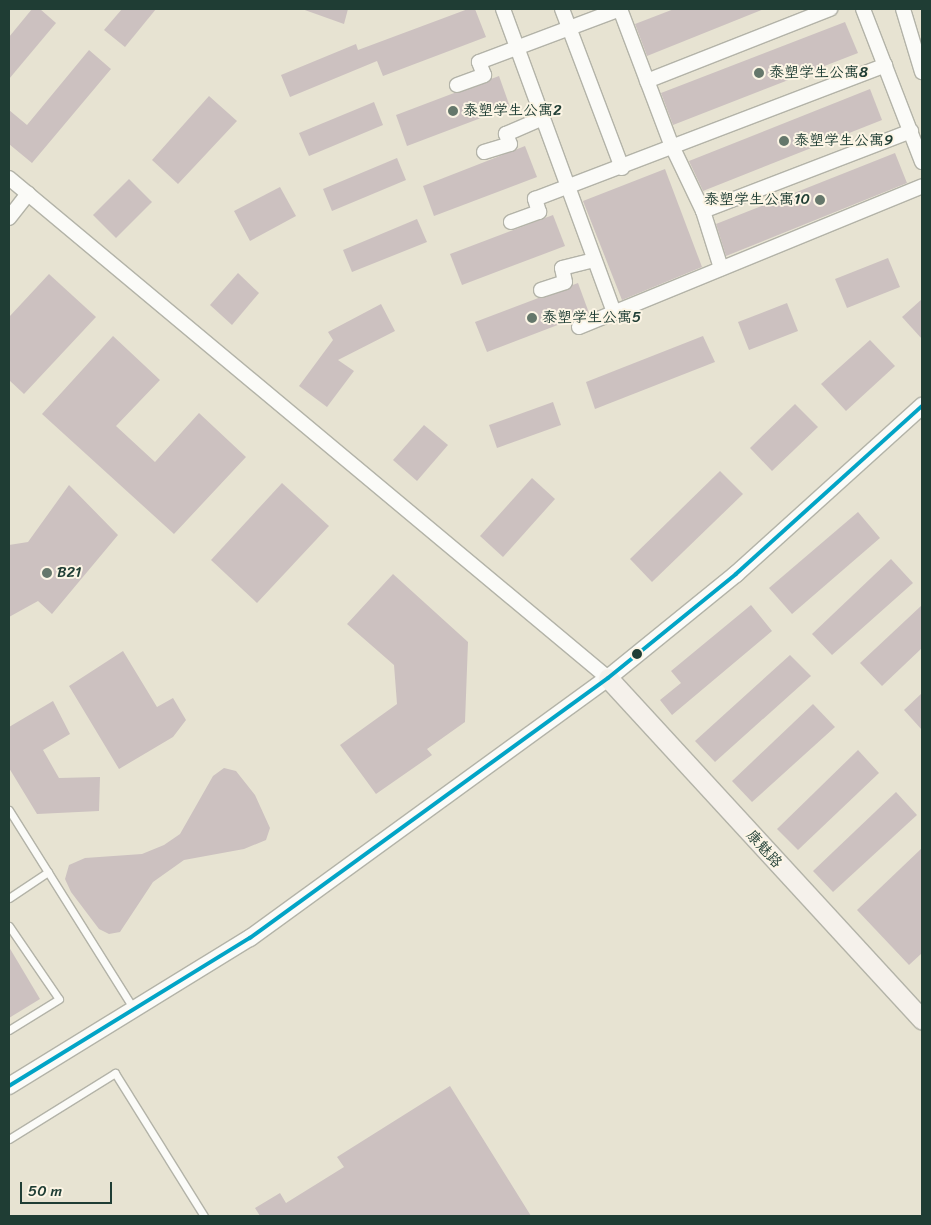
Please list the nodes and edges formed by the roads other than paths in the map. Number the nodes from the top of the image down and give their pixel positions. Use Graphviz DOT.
graph roads {
  1 [pos="503,9"];
  2 [pos="562,9"];
  3 [pos="620,9"];
  4 [pos="830,9"];
  5 [pos="863,9"];
  6 [pos="903,9"];
  7 [pos="569,28"];
  8 [pos="517,47"];
  9 [pos="885,64"];
  10 [pos="922,72"];
  11 [pos="647,81"];
  12 [pos="457,85"];
  13 [pos="543,118"];
  14 [pos="911,131"];
  15 [pos="674,148"];
  16 [pos="484,152"];
  17 [pos="922,162"];
  18 [pos="622,168"];
  19 [pos="9,178"];
  20 [pos="922,186"];
  21 [pos="568,188"];
  22 [pos="28,194"];
  23 [pos="703,212"];
  24 [pos="9,218"];
  25 [pos="511,222"];
  26 [pos="594,260"];
  27 [pos="721,268"];
  28 [pos="541,290"];
  29 [pos="614,312"];
  30 [pos="579,327"];
  31 [pos="922,406"];
  32 [pos="608,678"];
  33 [pos="9,810"];
  34 [pos="48,872"];
  35 [pos="9,898"];
  36 [pos="9,926"];
  37 [pos="134,1009"];
  38 [pos="922,1019"];
  39 [pos="9,1030"];
  40 [pos="9,1086"];
  41 [pos="9,1139"];
  42 [pos="204,1216"];
  1 -- 8 [label="street"];
  2 -- 7 [label="street"];
  3 -- 7 [label="street"];
  3 -- 11 [label="street"];
  4 -- 11 [label="street"];
  5 -- 9 [label="street"];
  6 -- 10 [label="street"];
  7 -- 8 [label="street"];
  7 -- 18 [label="street"];
  8 -- 12 [label="street"];
  8 -- 13 [label="street"];
  9 -- 14 [label="street"];
  9 -- 15 [label="street"];
  11 -- 15 [label="street"];
  13 -- 16 [label="street"];
  13 -- 21 [label="street"];
  14 -- 17 [label="street"];
  14 -- 23 [label="street"];
  15 -- 18 [label="street"];
  15 -- 23 [label="street"];
  18 -- 21 [label="street"];
  19 -- 22 [label="street"];
  20 -- 27 [label="street"];
  21 -- 25 [label="street"];
  21 -- 26 [label="street"];
  22 -- 24 [label="street"];
  22 -- 32 [label="street"];
  23 -- 27 [label="street"];
  26 -- 28 [label="street"];
  26 -- 29 [label="street"];
  27 -- 29 [label="street"];
  29 -- 30 [label="street"];
  31 -- 32 [label="street"];
  32 -- 37 [label="street"];
  32 -- 38 [label="main road, 康魅路"];
  33 -- 34 [label="lane"];
  34 -- 35 [label="lane"];
  34 -- 37 [label="lane"];
  36 -- 39 [label="lane"];
  37 -- 40 [label="street"];
  41 -- 42 [label="lane"];
}
